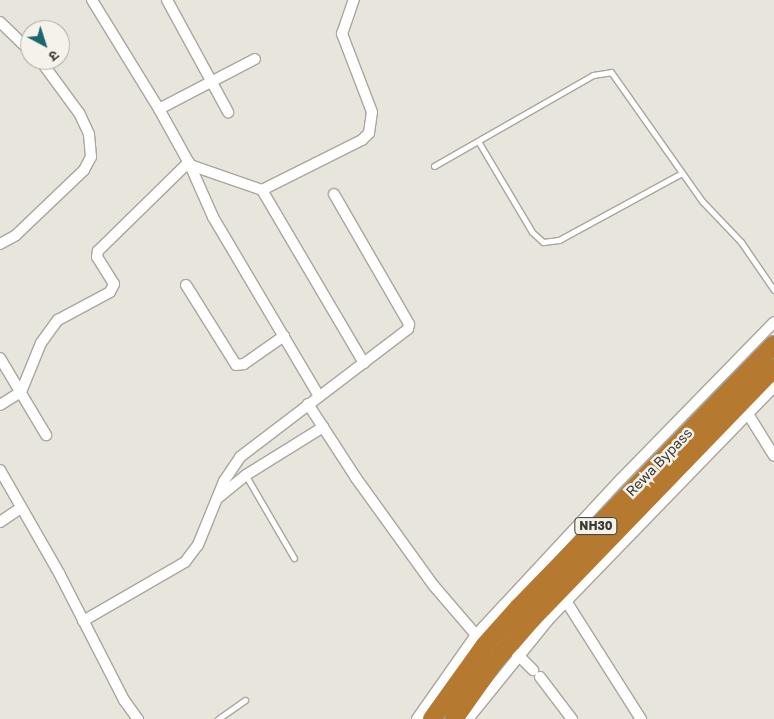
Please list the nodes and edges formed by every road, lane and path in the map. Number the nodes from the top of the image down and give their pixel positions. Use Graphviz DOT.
graph roads {
  1 [pos="92,0"];
  2 [pos="167,0"];
  3 [pos="354,0"];
  4 [pos="0,22"];
  5 [pos="20,41"];
  6 [pos="255,60"];
  7 [pos="47,70"];
  8 [pos="213,81"];
  9 [pos="159,109"];
  10 [pos="228,112"];
  11 [pos="478,141"];
  12 [pos="190,164"];
  13 [pos="434,166"];
  14 [pos="682,173"];
  15 [pos="262,190"];
  16 [pos="334,194"];
  17 [pos="0,244"];
  18 [pos="186,285"];
  19 [pos="774,290"];
  20 [pos="774,322"];
  21 [pos="284,336"];
  22 [pos="774,345"];
  23 [pos="0,358"];
  24 [pos="364,363"];
  25 [pos="774,368"];
  26 [pos="774,387"];
  27 [pos="21,392"];
  28 [pos="319,396"];
  29 [pos="308,404"];
  30 [pos="0,405"];
  31 [pos="748,414"];
  32 [pos="323,427"];
  33 [pos="46,435"];
  34 [pos="774,456"];
  35 [pos="0,470"];
  36 [pos="246,475"];
  37 [pos="219,497"];
  38 [pos="21,508"];
  39 [pos="0,522"];
  40 [pos="294,558"];
  41 [pos="566,601"];
  42 [pos="83,621"];
  43 [pos="476,635"];
  44 [pos="517,654"];
  45 [pos="245,700"];
  46 [pos="138,719"];
  47 [pos="218,719"];
  48 [pos="417,719"];
  49 [pos="432,719"];
  50 [pos="454,719"];
  51 [pos="468,719"];
  52 [pos="572,719"];
  53 [pos="641,719"];
  1 -- 9 [label="street"];
  2 -- 8 [label="street"];
  3 -- 15 [label="street"];
  4 -- 5 [label="street"];
  6 -- 8 [label="street"];
  7 -- 17 [label="street"];
  8 -- 9 [label="street"];
  8 -- 10 [label="street"];
  9 -- 12 [label="street"];
  11 -- 13 [label="lane"];
  11 -- 14 [label="lane"];
  11 -- 14 [label="lane"];
  12 -- 15 [label="street"];
  12 -- 21 [label="street"];
  12 -- 27 [label="street"];
  14 -- 19 [label="lane"];
  15 -- 24 [label="street"];
  16 -- 24 [label="street"];
  18 -- 21 [label="street"];
  20 -- 43 [label="street"];
  21 -- 28 [label="street"];
  22 -- 49 [label="highway, Rewa Bypass / NH30"];
  23 -- 27 [label="street"];
  24 -- 28 [label="street"];
  25 -- 50 [label="highway, Rewa Bypass / NH30"];
  26 -- 31 [label="street"];
  27 -- 30 [label="street"];
  27 -- 33 [label="street"];
  28 -- 29 [label="street"];
  29 -- 32 [label="street"];
  29 -- 37 [label="street"];
  31 -- 34 [label="street"];
  31 -- 41 [label="street"];
  32 -- 36 [label="street"];
  32 -- 43 [label="street"];
  35 -- 38 [label="street"];
  36 -- 37 [label="street"];
  36 -- 40 [label="lane"];
  37 -- 42 [label="street"];
  38 -- 39 [label="street"];
  38 -- 42 [label="street"];
  41 -- 44 [label="street"];
  41 -- 53 [label="street"];
  42 -- 46 [label="street"];
  43 -- 48 [label="street"];
  44 -- 51 [label="street"];
  44 -- 52 [label="street"];
  45 -- 47 [label="lane"];
}
